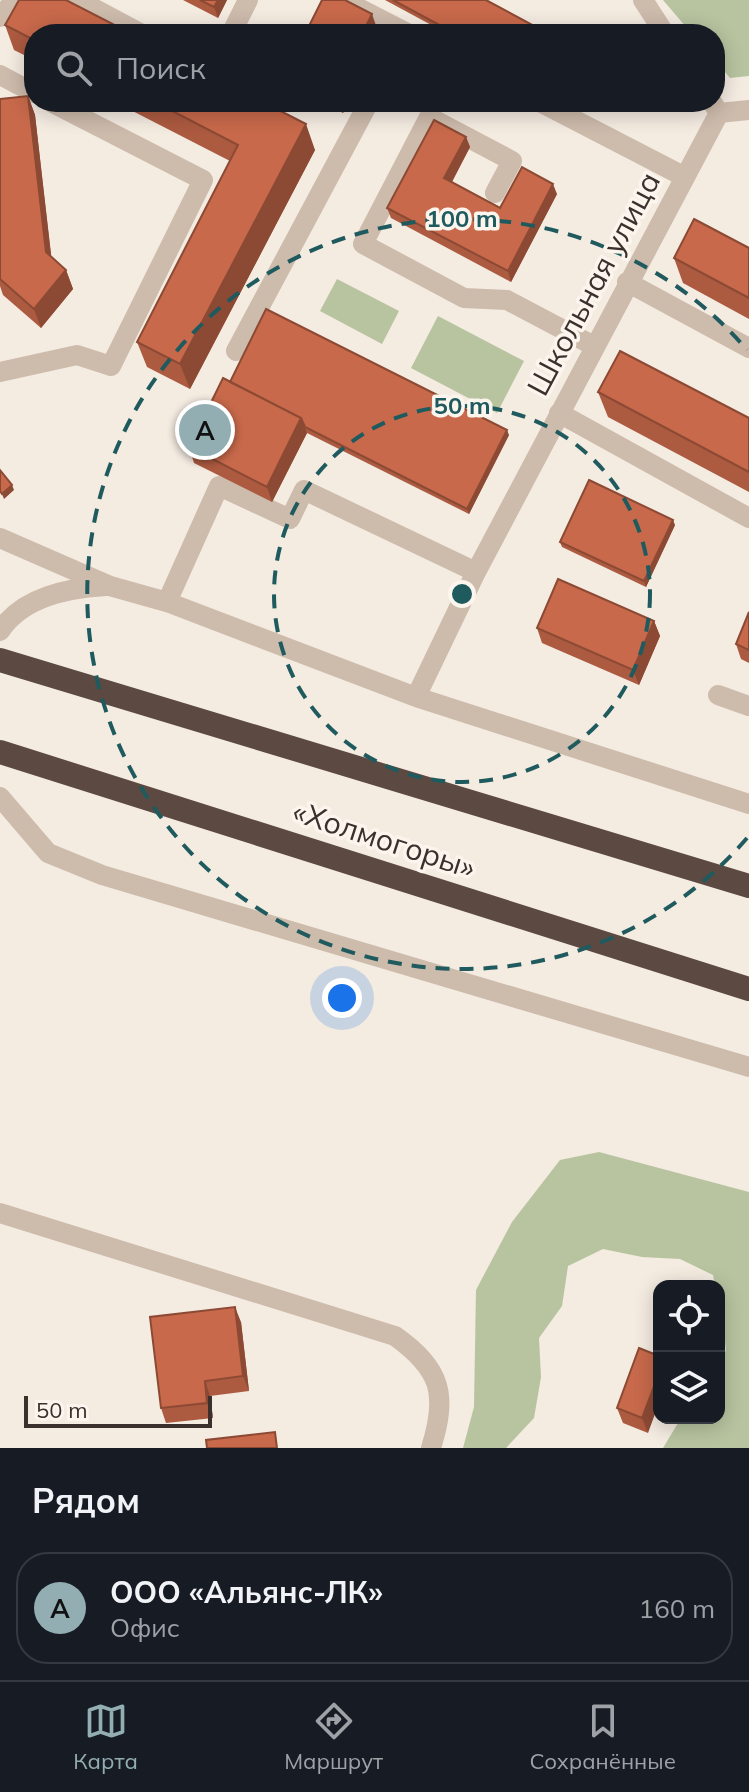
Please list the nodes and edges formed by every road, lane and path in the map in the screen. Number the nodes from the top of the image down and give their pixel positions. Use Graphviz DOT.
graph roads {
  1 [pos="15,0"];
  2 [pos="78,0"];
  3 [pos="248,0"];
  4 [pos="343,0"];
  5 [pos="643,0"];
  6 [pos="0,17"];
  7 [pos="123,24"];
  8 [pos="236,24"];
  9 [pos="388,24"];
  10 [pos="659,24"];
  11 [pos="0,75"];
  12 [pos="24,88"];
  13 [pos="725,109"];
  14 [pos="749,110"];
  15 [pos="70,112"];
  16 [pos="364,112"];
  17 [pos="559,112"];
  18 [pos="714,112"];
  19 [pos="685,177"];
  20 [pos="495,193"];
  21 [pos="627,282"];
  22 [pos="594,346"];
  23 [pos="749,348"];
  24 [pos="236,351"];
  25 [pos="0,372"];
  26 [pos="559,413"];
  27 [pos="749,518"];
  28 [pos="0,538"];
  29 [pos="476,572"];
  30 [pos="110,586"];
  31 [pos="167,602"];
  32 [pos="0,631"];
  33 [pos="0,660"];
  34 [pos="718,695"];
  35 [pos="416,697"];
  36 [pos="749,706"];
  37 [pos="0,752"];
  38 [pos="0,797"];
  39 [pos="749,804"];
  40 [pos="749,886"];
  41 [pos="749,989"];
  42 [pos="749,1067"];
  43 [pos="0,1213"];
  44 [pos="431,1448"];
  1 -- 6 [label="street"];
  2 -- 7 [label="street"];
  3 -- 8 [label="street"];
  4 -- 9 [label="street"];
  5 -- 10 [label="street"];
  11 -- 12 [label="street"];
  13 -- 14 [label="street"];
  15 -- 25 [label="street"];
  16 -- 24 [label="street"];
  17 -- 19 [label="street"];
  18 -- 19 [label="street, Школьная улица"];
  19 -- 21 [label="street, Школьная улица"];
  20 -- 22 [label="street"];
  21 -- 22 [label="street, Школьная улица"];
  21 -- 23 [label="street"];
  22 -- 26 [label="street, Школьная улица"];
  26 -- 27 [label="street"];
  26 -- 29 [label="street, Школьная улица"];
  28 -- 30 [label="street"];
  29 -- 31 [label="street"];
  29 -- 35 [label="street, Школьная улица"];
  30 -- 31 [label="street"];
  30 -- 32 [label="street"];
  31 -- 35 [label="street"];
  33 -- 40 [label="highway, «Холмогоры»"];
  34 -- 36 [label="street"];
  35 -- 39 [label="street"];
  37 -- 41 [label="highway, «Холмогоры»"];
  38 -- 42 [label="street"];
  43 -- 44 [label="street"];
}
